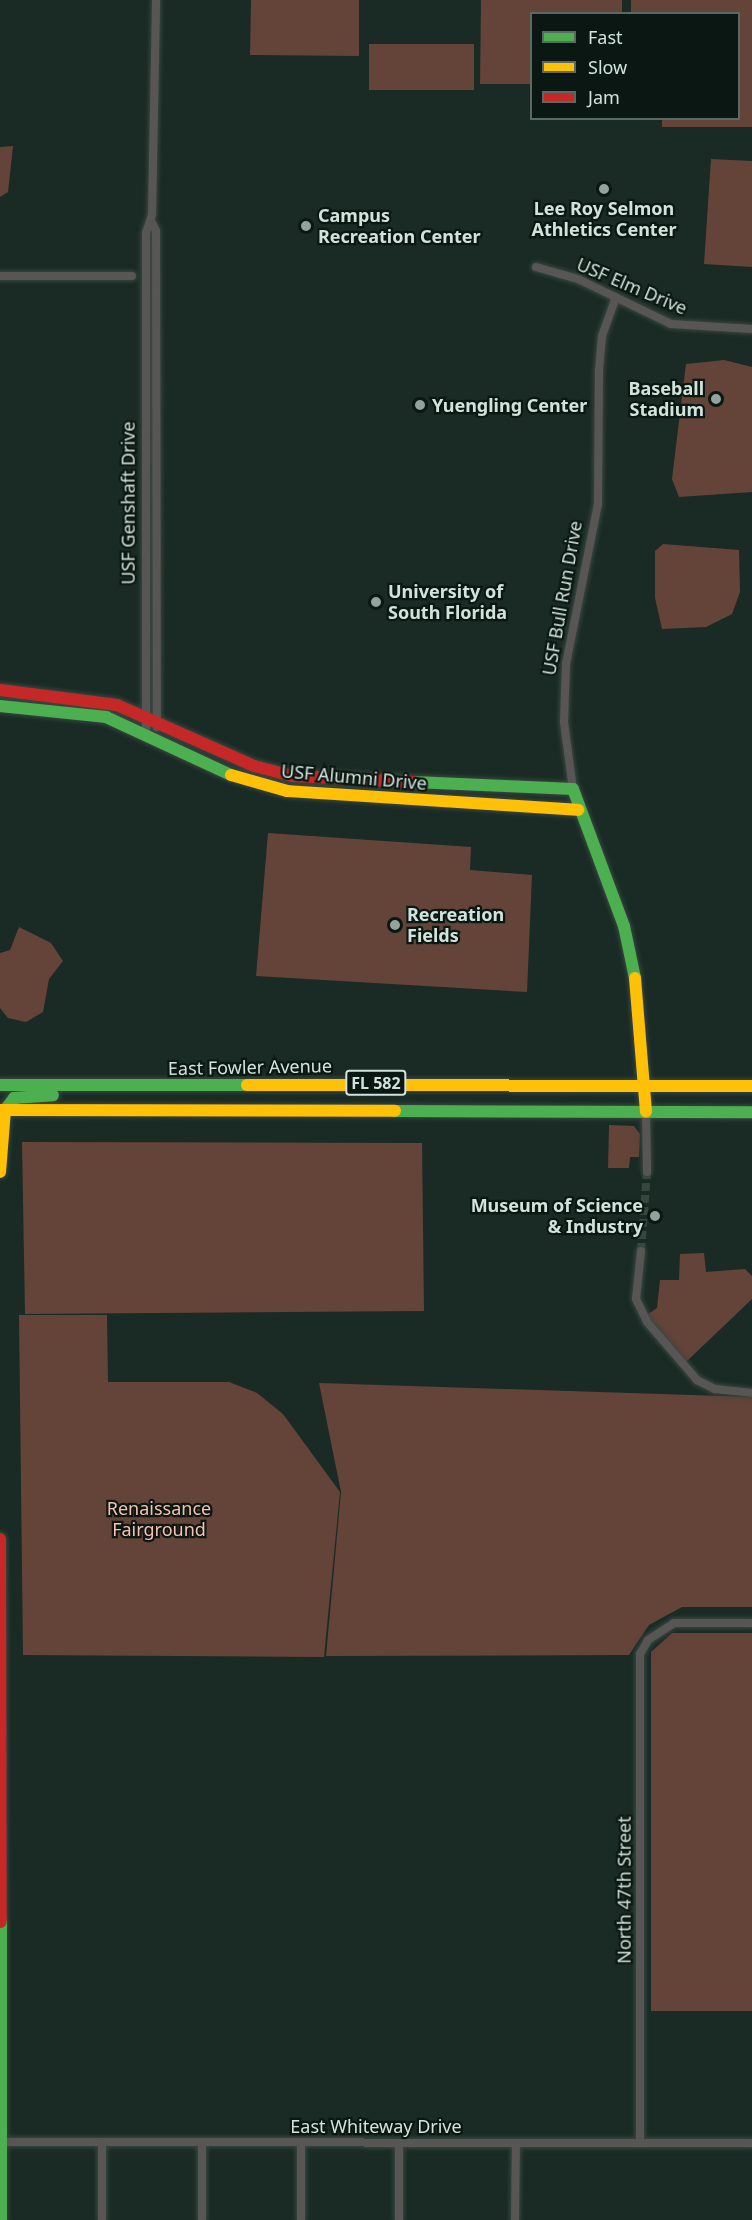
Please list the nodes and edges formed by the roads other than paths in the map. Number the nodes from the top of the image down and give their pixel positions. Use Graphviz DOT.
graph roads {
  1 [pos="156,0"];
  2 [pos="151,221"];
  3 [pos="536,267"];
  4 [pos="0,276"];
  5 [pos="132,276"];
  6 [pos="616,297"];
  7 [pos="752,329"];
  8 [pos="0,690"];
  9 [pos="0,706"];
  10 [pos="151,717"];
  11 [pos="152,733"];
  12 [pos="573,789"];
  13 [pos="578,810"];
  14 [pos="646,1084"];
  15 [pos="0,1085"];
  16 [pos="752,1086"];
  17 [pos="121,1088"];
  18 [pos="2,1110"];
  19 [pos="646,1112"];
  20 [pos="752,1112"];
  21 [pos="0,1172"];
  22 [pos="647,1172"];
  23 [pos="641,1251"];
  24 [pos="752,1393"];
  25 [pos="0,1539"];
  26 [pos="752,1623"];
  27 [pos="0,2142"];
  28 [pos="202,2142"];
  29 [pos="301,2142"];
  30 [pos="640,2142"];
  31 [pos="102,2143"];
  32 [pos="399,2143"];
  33 [pos="516,2143"];
  34 [pos="752,2143"];
  35 [pos="0,2220"];
  36 [pos="102,2220"];
  37 [pos="202,2220"];
  38 [pos="301,2220"];
  39 [pos="399,2220"];
  40 [pos="515,2220"];
  1 -- 2 [label="street"];
  2 -- 10 [label="street, USF Genshaft Drive"];
  2 -- 10 [label="street, USF Genshaft Drive"];
  3 -- 6 [label="street, USF Elm Drive"];
  4 -- 5 [label="street"];
  6 -- 7 [label="street, USF Elm Drive"];
  6 -- 12 [label="street, USF Bull Run Drive"];
  8 -- 10 [label="street, USF Alumni Drive"];
  9 -- 11 [label="street, USF Alumni Drive"];
  10 -- 11 [label="street"];
  10 -- 12 [label="street, USF Alumni Drive"];
  11 -- 13 [label="street, USF Alumni Drive"];
  12 -- 13 [label="street, USF Bull Run Drive"];
  13 -- 14 [label="street, USF Bull Run Drive"];
  14 -- 16 [label="street, East Fowler Avenue / FL 582"];
  14 -- 17 [label="street, East Fowler Avenue / FL 582"];
  14 -- 19 [label="street, USF Bull Run Drive"];
  15 -- 17 [label="street, East Fowler Avenue / FL 582"];
  17 -- 18 [label="street"];
  18 -- 19 [label="street, FL 582"];
  18 -- 21 [label="street"];
  19 -- 20 [label="street, FL 582"];
  19 -- 22 [label="street"];
  23 -- 24 [label="street"];
  25 -- 27 [label="street"];
  26 -- 30 [label="street, North 47th Street"];
  27 -- 31 [label="street, East Whiteway Drive"];
  27 -- 35 [label="street"];
  28 -- 29 [label="street, East Whiteway Drive"];
  28 -- 31 [label="street, East Whiteway Drive"];
  28 -- 37 [label="street"];
  29 -- 32 [label="street, East Whiteway Drive"];
  29 -- 38 [label="street"];
  30 -- 33 [label="street, East Whiteway Drive"];
  30 -- 34 [label="street, East Whiteway Drive"];
  31 -- 36 [label="street"];
  32 -- 33 [label="street, East Whiteway Drive"];
  32 -- 39 [label="street"];
  33 -- 40 [label="street"];
}
